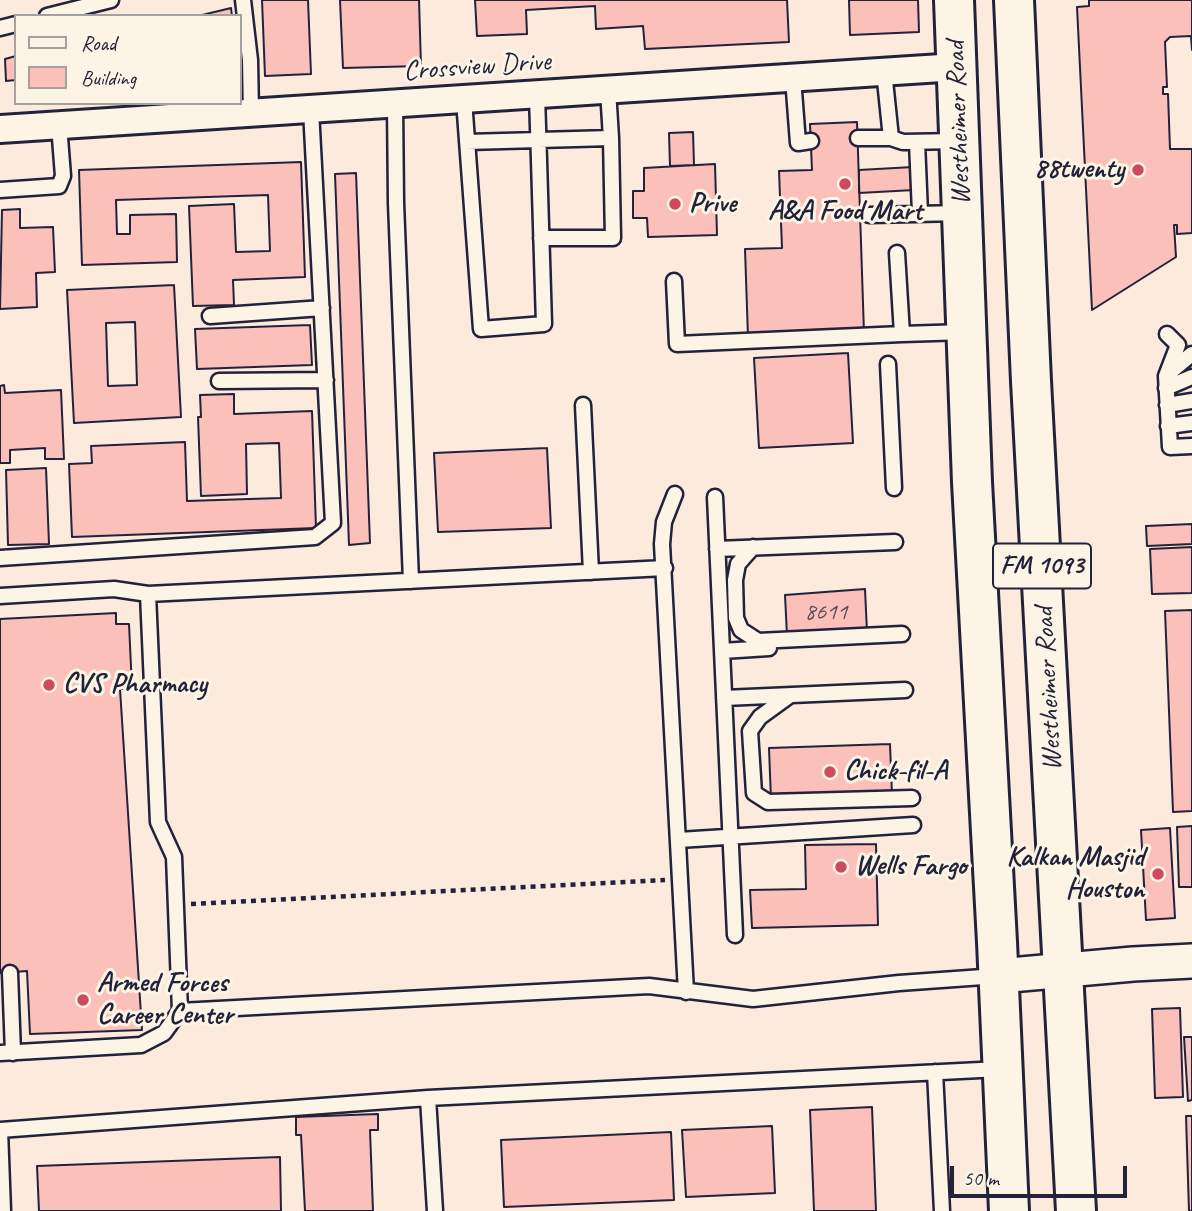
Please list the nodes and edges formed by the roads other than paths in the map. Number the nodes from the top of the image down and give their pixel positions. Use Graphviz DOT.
graph roads {
  1 [pos="111,0"];
  2 [pos="243,0"];
  3 [pos="954,0"];
  4 [pos="1014,0"];
  5 [pos="55,14"];
  6 [pos="957,66"];
  7 [pos="884,71"];
  8 [pos="793,78"];
  9 [pos="608,90"];
  10 [pos="537,95"];
  11 [pos="464,100"];
  12 [pos="395,104"];
  13 [pos="311,110"];
  14 [pos="251,114"];
  15 [pos="59,125"];
  16 [pos="0,129"];
  17 [pos="611,138"];
  18 [pos="858,138"];
  19 [pos="891,138"];
  20 [pos="538,141"];
  21 [pos="811,141"];
  22 [pos="960,141"];
  23 [pos="467,142"];
  24 [pos="917,142"];
  25 [pos="0,190"];
  26 [pos="920,213"];
  27 [pos="962,213"];
  28 [pos="869,215"];
  29 [pos="541,238"];
  30 [pos="897,253"];
  31 [pos="674,281"];
  32 [pos="322,308"];
  33 [pos="211,316"];
  34 [pos="966,332"];
  35 [pos="902,334"];
  36 [pos="1167,334"];
  37 [pos="1192,354"];
  38 [pos="888,364"];
  39 [pos="1192,377"];
  40 [pos="326,380"];
  41 [pos="219,381"];
  42 [pos="1166,382"];
  43 [pos="1192,401"];
  44 [pos="583,405"];
  45 [pos="1167,405"];
  46 [pos="1192,423"];
  47 [pos="1168,426"];
  48 [pos="1192,446"];
  49 [pos="894,488"];
  50 [pos="675,494"];
  51 [pos="715,497"];
  52 [pos="894,542"];
  53 [pos="753,547"];
  54 [pos="717,548"];
  55 [pos="0,558"];
  56 [pos="665,568"];
  57 [pos="591,572"];
  58 [pos="411,581"];
  59 [pos="148,594"];
  60 [pos="0,596"];
  61 [pos="722,651"];
  62 [pos="905,690"];
  63 [pos="789,695"];
  64 [pos="724,698"];
  65 [pos="912,798"];
  66 [pos="914,825"];
  67 [pos="731,836"];
  68 [pos="679,840"];
  69 [pos="735,934"];
  70 [pos="1192,961"];
  71 [pos="1064,971"];
  72 [pos="10,973"];
  73 [pos="999,976"];
  74 [pos="686,992"];
  75 [pos="180,1011"];
  76 [pos="6,1053"];
  77 [pos="1002,1069"];
  78 [pos="935,1072"];
  79 [pos="428,1098"];
  80 [pos="0,1130"];
  81 [pos="3,1211"];
  82 [pos="435,1211"];
  83 [pos="942,1211"];
  84 [pos="1009,1211"];
  85 [pos="1076,1211"];
  1 -- 5 [label="lane"];
  2 -- 14 [label="lane"];
  3 -- 6 [label="main road, Westheimer Road / FM 1093"];
  4 -- 71 [label="main road, Westheimer Road / FM 1093"];
  6 -- 7 [label="street, Crossview Drive"];
  6 -- 22 [label="main road, Westheimer Road / FM 1093"];
  7 -- 8 [label="street, Crossview Drive"];
  7 -- 19 [label="lane"];
  8 -- 9 [label="street, Crossview Drive"];
  8 -- 21 [label="lane"];
  9 -- 10 [label="street, Crossview Drive"];
  9 -- 17 [label="lane"];
  10 -- 11 [label="street, Crossview Drive"];
  10 -- 20 [label="lane"];
  11 -- 12 [label="street, Crossview Drive"];
  11 -- 23 [label="lane"];
  12 -- 13 [label="street, Crossview Drive"];
  12 -- 58 [label="lane"];
  13 -- 14 [label="street, Crossview Drive"];
  13 -- 32 [label="lane"];
  14 -- 15 [label="street, Crossview Drive"];
  15 -- 16 [label="street, Crossview Drive"];
  15 -- 25 [label="lane"];
  17 -- 20 [label="lane"];
  17 -- 29 [label="lane"];
  18 -- 19 [label="lane"];
  19 -- 24 [label="lane"];
  20 -- 23 [label="lane"];
  20 -- 29 [label="lane"];
  22 -- 24 [label="lane"];
  22 -- 27 [label="main road, Westheimer Road / FM 1093"];
  23 -- 29 [label="lane"];
  24 -- 26 [label="lane"];
  26 -- 27 [label="lane"];
  26 -- 28 [label="lane"];
  27 -- 34 [label="main road, Westheimer Road / FM 1093"];
  30 -- 35 [label="lane"];
  31 -- 35 [label="lane"];
  32 -- 33 [label="lane"];
  32 -- 40 [label="lane"];
  34 -- 35 [label="lane"];
  34 -- 73 [label="main road, Westheimer Road / FM 1093"];
  36 -- 42 [label="lane"];
  37 -- 42 [label="lane"];
  38 -- 49 [label="lane"];
  39 -- 42 [label="lane"];
  40 -- 41 [label="lane"];
  40 -- 55 [label="lane"];
  42 -- 45 [label="lane"];
  43 -- 45 [label="lane"];
  44 -- 57 [label="lane"];
  45 -- 47 [label="lane"];
  46 -- 47 [label="lane"];
  47 -- 48 [label="lane"];
  50 -- 56 [label="lane"];
  51 -- 54 [label="lane"];
  52 -- 53 [label="lane"];
  53 -- 54 [label="lane"];
  53 -- 61 [label="lane"];
  54 -- 61 [label="lane"];
  56 -- 57 [label="lane"];
  56 -- 68 [label="lane"];
  57 -- 58 [label="lane"];
  58 -- 59 [label="lane"];
  59 -- 60 [label="lane"];
  59 -- 75 [label="lane"];
  61 -- 64 [label="lane"];
  62 -- 63 [label="lane"];
  63 -- 64 [label="lane"];
  63 -- 65 [label="lane"];
  64 -- 67 [label="lane"];
  66 -- 67 [label="lane"];
  67 -- 68 [label="lane"];
  67 -- 69 [label="lane"];
  68 -- 74 [label="lane"];
  70 -- 71 [label="street"];
  71 -- 73 [label="street"];
  71 -- 85 [label="main road, Westheimer Road / FM 1093"];
  72 -- 76 [label="lane"];
  73 -- 74 [label="lane"];
  73 -- 77 [label="main road, Westheimer Road / FM 1093"];
  74 -- 75 [label="lane"];
  75 -- 76 [label="lane"];
  77 -- 78 [label="lane"];
  77 -- 84 [label="main road, Westheimer Road / FM 1093"];
  78 -- 79 [label="lane"];
  78 -- 83 [label="lane"];
  79 -- 80 [label="lane"];
  79 -- 82 [label="lane"];
  80 -- 81 [label="lane"];
}
